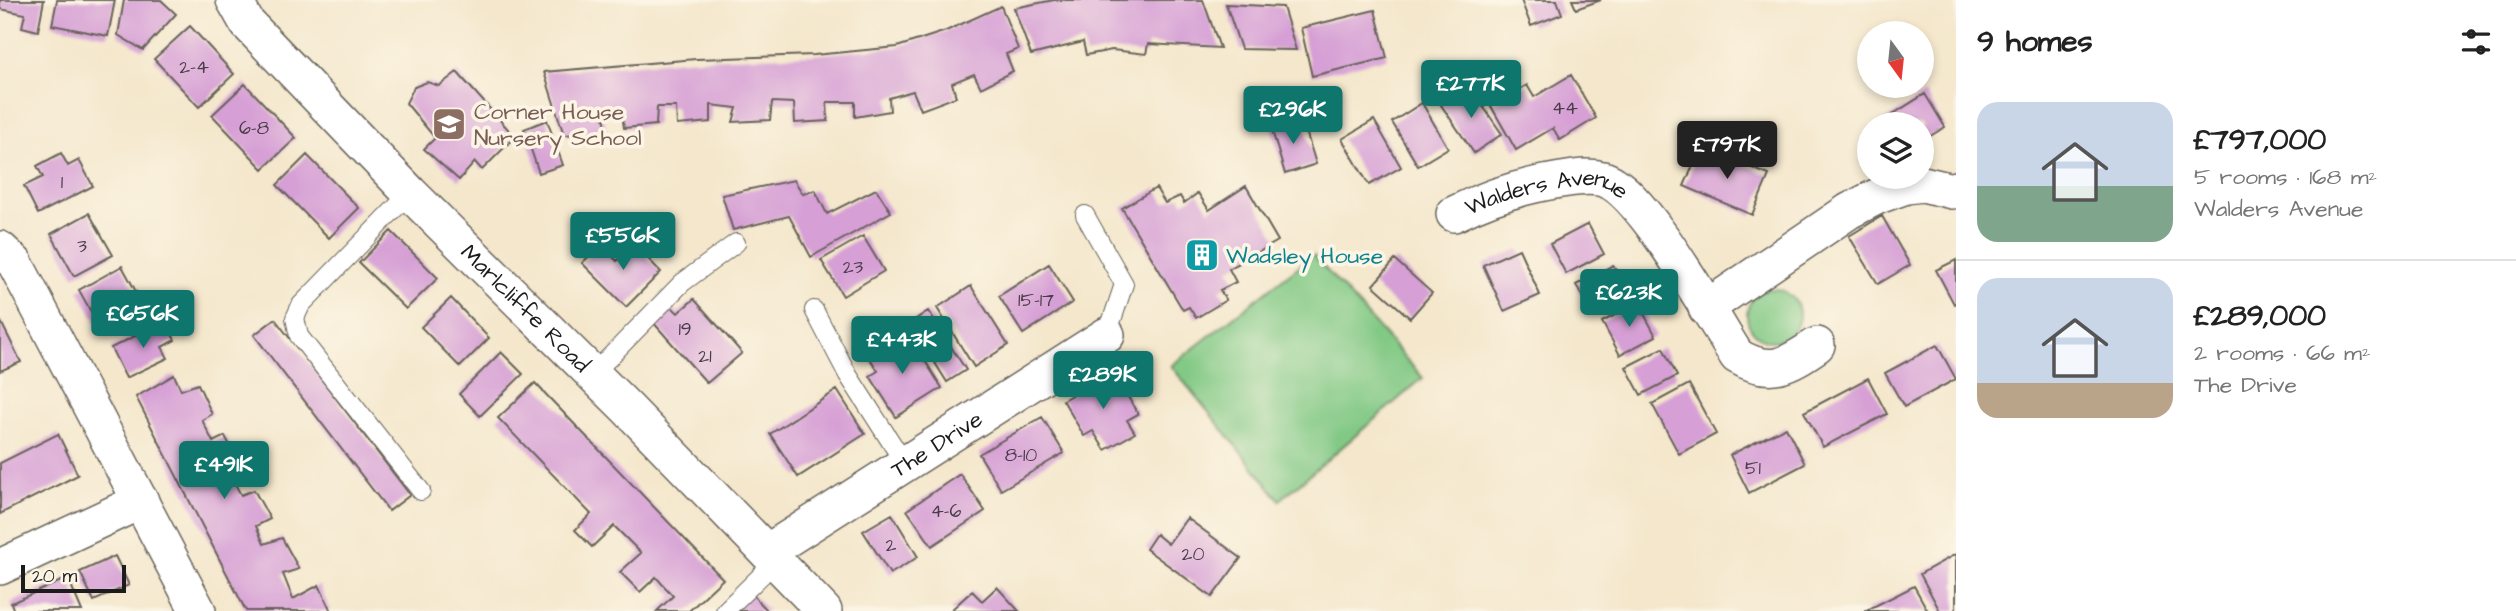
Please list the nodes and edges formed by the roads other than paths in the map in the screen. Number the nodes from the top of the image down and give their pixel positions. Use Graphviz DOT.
graph roads {
  1 [pos="234,0"];
  2 [pos="1956,189"];
  3 [pos="411,193"];
  4 [pos="1085,215"];
  5 [pos="1454,215"];
  6 [pos="736,243"];
  7 [pos="1,249"];
  8 [pos="1706,308"];
  9 [pos="814,310"];
  10 [pos="1107,335"];
  11 [pos="1817,345"];
  12 [pos="593,374"];
  13 [pos="905,464"];
  14 [pos="421,491"];
  15 [pos="141,501"];
  16 [pos="771,557"];
  17 [pos="0,567"];
  18 [pos="198,611"];
  19 [pos="725,611"];
  20 [pos="824,611"];
  1 -- 3 [label="street, Marlcliffe Road"];
  2 -- 8 [label="street"];
  3 -- 12 [label="street, Marlcliffe Road"];
  3 -- 14 [label="lane"];
  4 -- 10 [label="lane"];
  5 -- 8 [label="street, Walders Avenue"];
  6 -- 12 [label="lane"];
  7 -- 15 [label="street"];
  8 -- 11 [label="street, Walders Avenue"];
  9 -- 13 [label="lane"];
  10 -- 13 [label="street, The Drive"];
  12 -- 16 [label="street, Marlcliffe Road"];
  13 -- 16 [label="street, The Drive"];
  15 -- 17 [label="street"];
  15 -- 18 [label="street"];
  16 -- 19 [label="lane"];
  16 -- 20 [label="street, Marlcliffe Road"];
}
